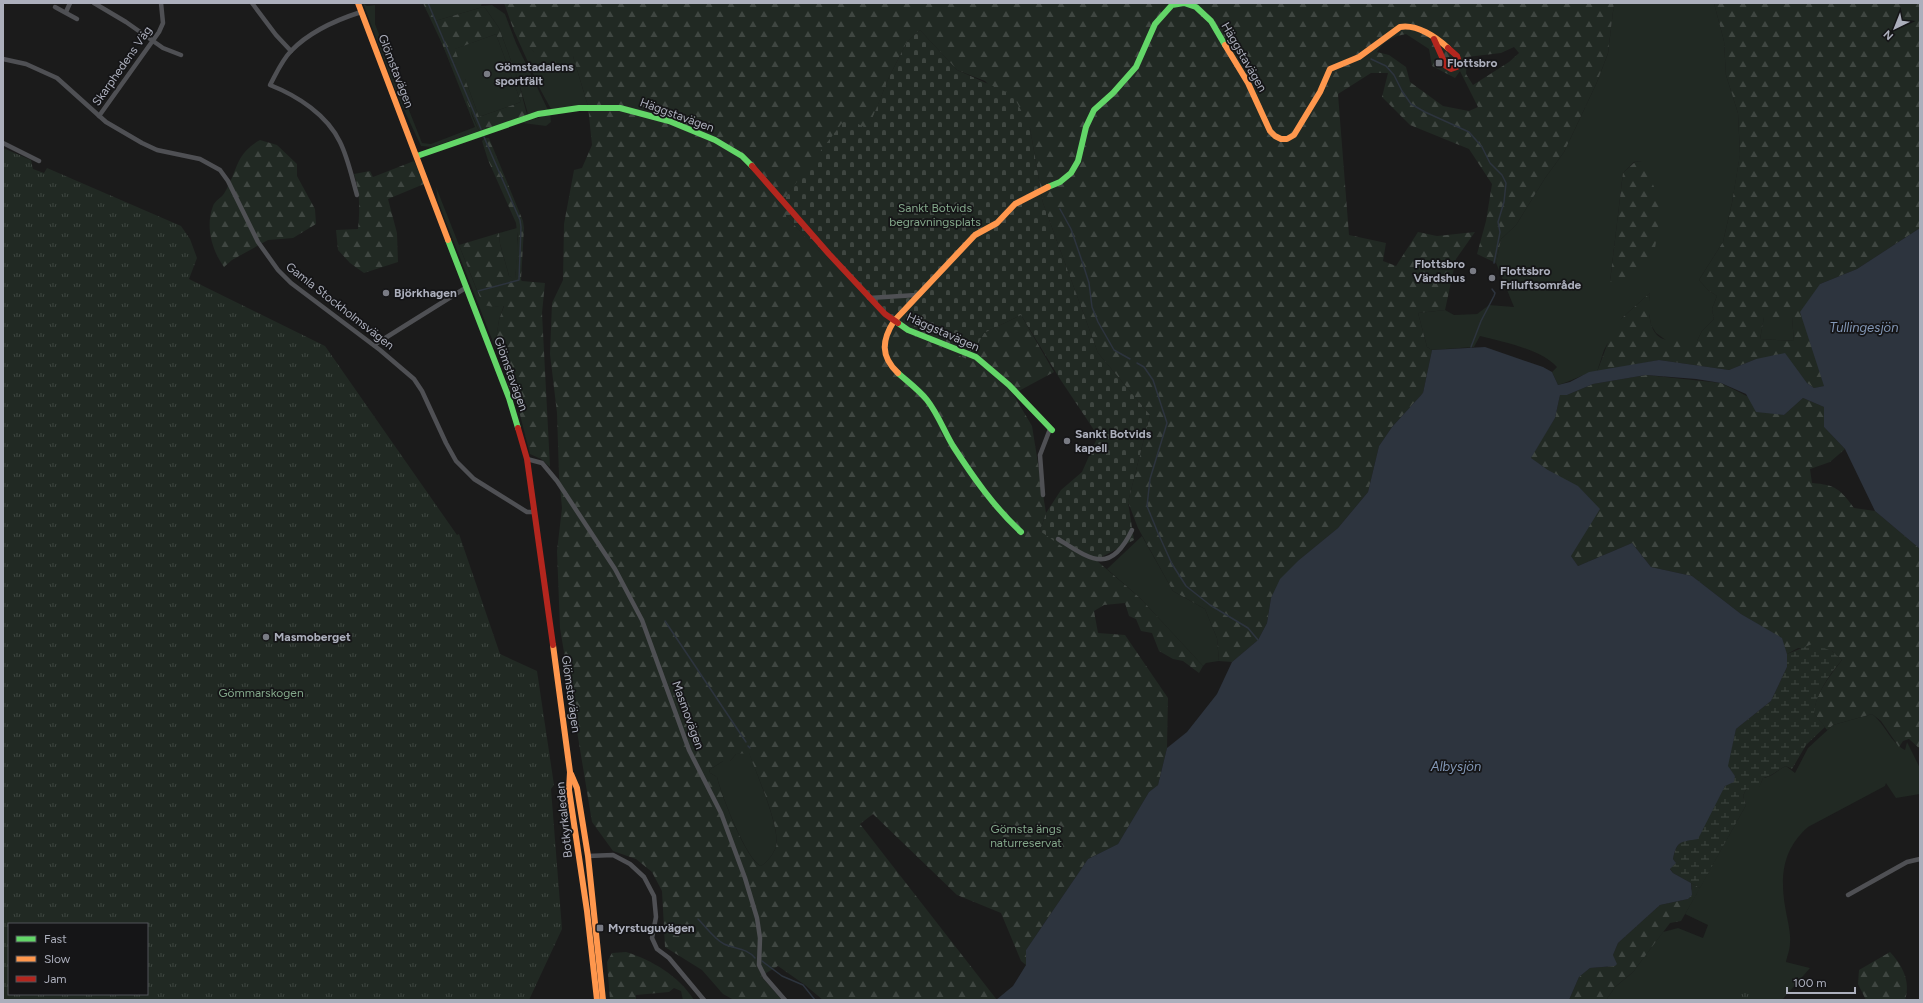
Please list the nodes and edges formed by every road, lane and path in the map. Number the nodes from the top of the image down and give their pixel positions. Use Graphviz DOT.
graph roads {
  1 [pos="70,3"];
  2 [pos="94,3"];
  3 [pos="161,3"];
  4 [pos="252,3"];
  5 [pos="358,3"];
  6 [pos="55,7"];
  7 [pos="66,12"];
  8 [pos="361,12"];
  9 [pos="77,19"];
  10 [pos="1434,39"];
  11 [pos="153,41"];
  12 [pos="291,51"];
  13 [pos="181,55"];
  14 [pos="3,59"];
  15 [pos="99,116"];
  16 [pos="3,143"];
  17 [pos="417,156"];
  18 [pos="39,161"];
  19 [pos="357,195"];
  20 [pos="467,287"];
  21 [pos="917,295"];
  22 [pos="869,298"];
  23 [pos="894,321"];
  24 [pos="374,345"];
  25 [pos="1051,430"];
  26 [pos="527,459"];
  27 [pos="1043,496"];
  28 [pos="534,512"];
  29 [pos="1132,530"];
  30 [pos="1021,532"];
  31 [pos="1058,539"];
  32 [pos="570,772"];
  33 [pos="573,816"];
  34 [pos="588,856"];
  35 [pos="1920,859"];
  36 [pos="580,869"];
  37 [pos="1848,895"];
  38 [pos="597,1000"];
  39 [pos="603,1000"];
  40 [pos="704,1000"];
  41 [pos="785,1000"];
  1 -- 7 [label="street"];
  2 -- 11 [label="street"];
  3 -- 11 [label="street, Skarphedens Väg"];
  4 -- 12 [label="street"];
  5 -- 8 [label="street, Glömstavägen"];
  6 -- 7 [label="street"];
  7 -- 9 [label="street"];
  8 -- 12 [label="street"];
  8 -- 17 [label="street, Glömstavägen"];
  10 -- 10 [label="street"];
  10 -- 21 [label="street, Häggstavägen"];
  11 -- 13 [label="street"];
  11 -- 15 [label="street, Skarphedens Väg"];
  12 -- 19 [label="street"];
  14 -- 15 [label="street, Gamla Stockholmsvägen"];
  15 -- 24 [label="street, Gamla Stockholmsvägen"];
  16 -- 18 [label="street"];
  17 -- 20 [label="street, Glömstavägen"];
  17 -- 22 [label="street, Häggstavägen"];
  20 -- 24 [label="street"];
  20 -- 26 [label="street, Glömstavägen"];
  21 -- 22 [label="street, Häggstavägen"];
  21 -- 23 [label="street, Häggstavägen"];
  22 -- 23 [label="street, Häggstavägen"];
  23 -- 25 [label="street, Häggstavägen"];
  23 -- 30 [label="street"];
  24 -- 28 [label="street, Gamla Stockholmsvägen"];
  25 -- 27 [label="street"];
  26 -- 28 [label="street, Glömstavägen"];
  26 -- 41 [label="street, Masmovägen"];
  28 -- 32 [label="street, Glömstavägen"];
  29 -- 31 [label="street"];
  32 -- 33 [label="street, Botkyrkaleden"];
  32 -- 34 [label="street, Botkyrkaleden"];
  33 -- 34 [label="street"];
  33 -- 36 [label="street, Botkyrkaleden"];
  34 -- 36 [label="street"];
  34 -- 39 [label="street, Botkyrkaleden"];
  34 -- 40 [label="street"];
  35 -- 37 [label="street"];
  36 -- 38 [label="street, Botkyrkaleden"];
}
